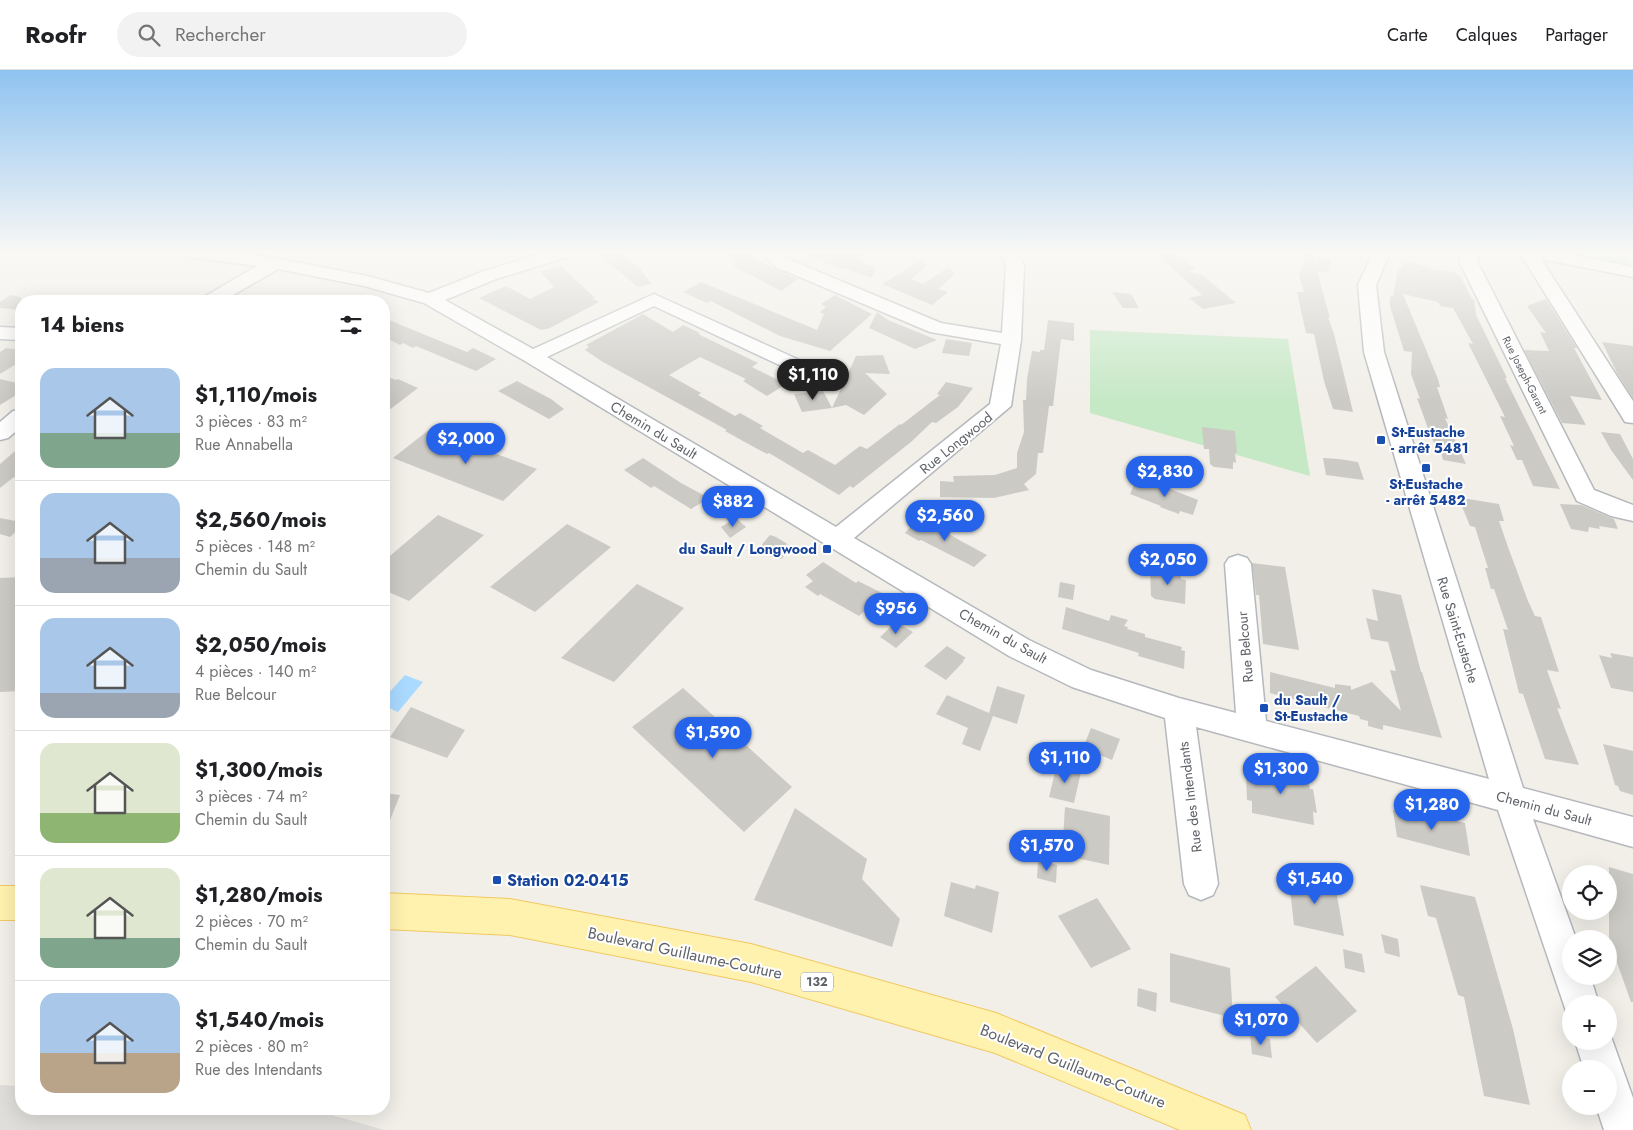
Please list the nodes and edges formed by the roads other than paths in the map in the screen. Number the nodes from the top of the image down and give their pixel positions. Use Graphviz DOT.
graph roads {
  1 [pos="436,302"];
  2 [pos="647,302"];
  3 [pos="661,302"];
  4 [pos="876,302"];
  5 [pos="1013,302"];
  6 [pos="1369,302"];
  7 [pos="1489,302"];
  8 [pos="1560,302"];
  9 [pos="1011,340"];
  10 [pos="532,357"];
  11 [pos="812,373"];
  12 [pos="1633,417"];
  13 [pos="15,421"];
  14 [pos="0,432"];
  15 [pos="1633,513"];
  16 [pos="837,539"];
  17 [pos="1238,564"];
  18 [pos="1179,710"];
  19 [pos="1252,730"];
  20 [pos="1510,798"];
  21 [pos="1633,832"];
  22 [pos="1200,884"];
  23 [pos="0,903"];
  24 [pos="15,903"];
  25 [pos="390,911"];
  26 [pos="1578,995"];
  27 [pos="1617,1109"];
  28 [pos="1230,1130"];
  29 [pos="1624,1130"];
  1 -- 10 [label="street, Chemin du Sault"];
  2 -- 10 [label="street"];
  3 -- 11 [label="street"];
  4 -- 9 [label="street"];
  5 -- 9 [label="street, Rue Longwood"];
  6 -- 20 [label="street, Rue Saint-Eustache"];
  7 -- 15 [label="street, Rue Joseph-Garant"];
  8 -- 12 [label="street"];
  9 -- 16 [label="street, Rue Longwood"];
  10 -- 16 [label="street, Chemin du Sault"];
  13 -- 14 [label="street"];
  16 -- 18 [label="street, Chemin du Sault"];
  17 -- 19 [label="street, Rue Belcour"];
  18 -- 19 [label="street, Chemin du Sault"];
  18 -- 22 [label="street, Rue des Intendants"];
  19 -- 20 [label="street, Chemin du Sault"];
  20 -- 21 [label="street, Chemin du Sault"];
  20 -- 26 [label="street, Rue Saint-Eustache"];
  23 -- 24 [label="main road"];
  25 -- 28 [label="main road, Boulevard Guillaume-Couture / 132"];
  27 -- 29 [label="street"];
}
